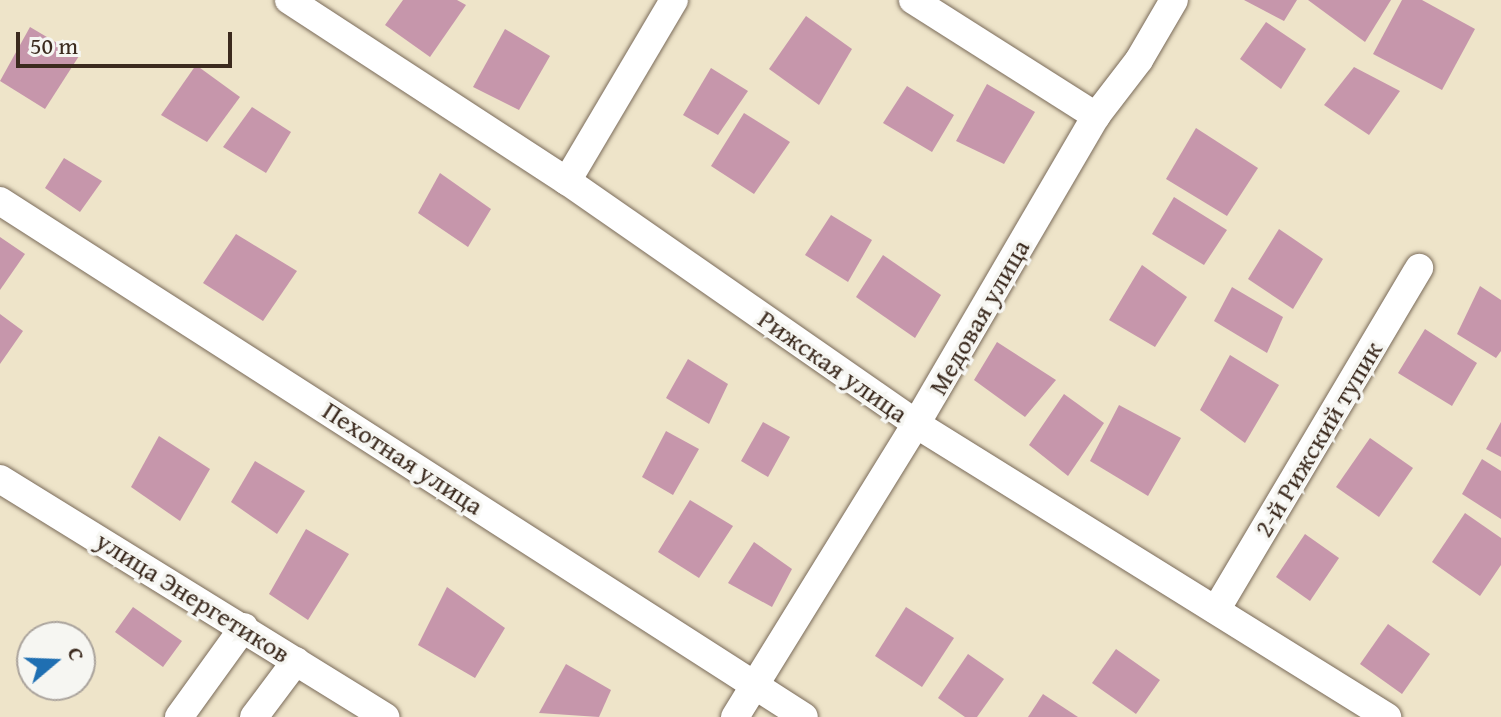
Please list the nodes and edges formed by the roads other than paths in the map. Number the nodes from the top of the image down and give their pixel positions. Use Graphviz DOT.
graph roads {
  1 [pos="289,0"];
  2 [pos="674,0"];
  3 [pos="913,0"];
  4 [pos="1174,0"];
  5 [pos="1096,116"];
  6 [pos="567,181"];
  7 [pos="0,201"];
  8 [pos="1419,268"];
  9 [pos="916,424"];
  10 [pos="7,492"];
  11 [pos="1216,610"];
  12 [pos="244,627"];
  13 [pos="296,661"];
  14 [pos="757,685"];
  15 [pos="179,717"];
  16 [pos="254,717"];
  17 [pos="386,717"];
  18 [pos="735,717"];
  19 [pos="804,717"];
  20 [pos="1387,717"];
  1 -- 6 [label="street, Рижская улица"];
  2 -- 6 [label="street"];
  3 -- 5 [label="street"];
  4 -- 5 [label="street, Медовая улица"];
  5 -- 9 [label="street, Медовая улица"];
  6 -- 9 [label="street, Рижская улица"];
  7 -- 14 [label="street, Пехотная улица"];
  8 -- 11 [label="street, 2-й Рижский тупик"];
  9 -- 11 [label="street, Рижская улица"];
  9 -- 14 [label="street, Медовая улица"];
  10 -- 12 [label="street, улица Энергетиков"];
  11 -- 20 [label="street, Рижская улица"];
  12 -- 13 [label="street, улица Энергетиков"];
  12 -- 15 [label="street"];
  13 -- 16 [label="street"];
  13 -- 17 [label="street, улица Энергетиков"];
  14 -- 18 [label="street, Медовая улица"];
  14 -- 19 [label="street, Пехотная улица"];
}
